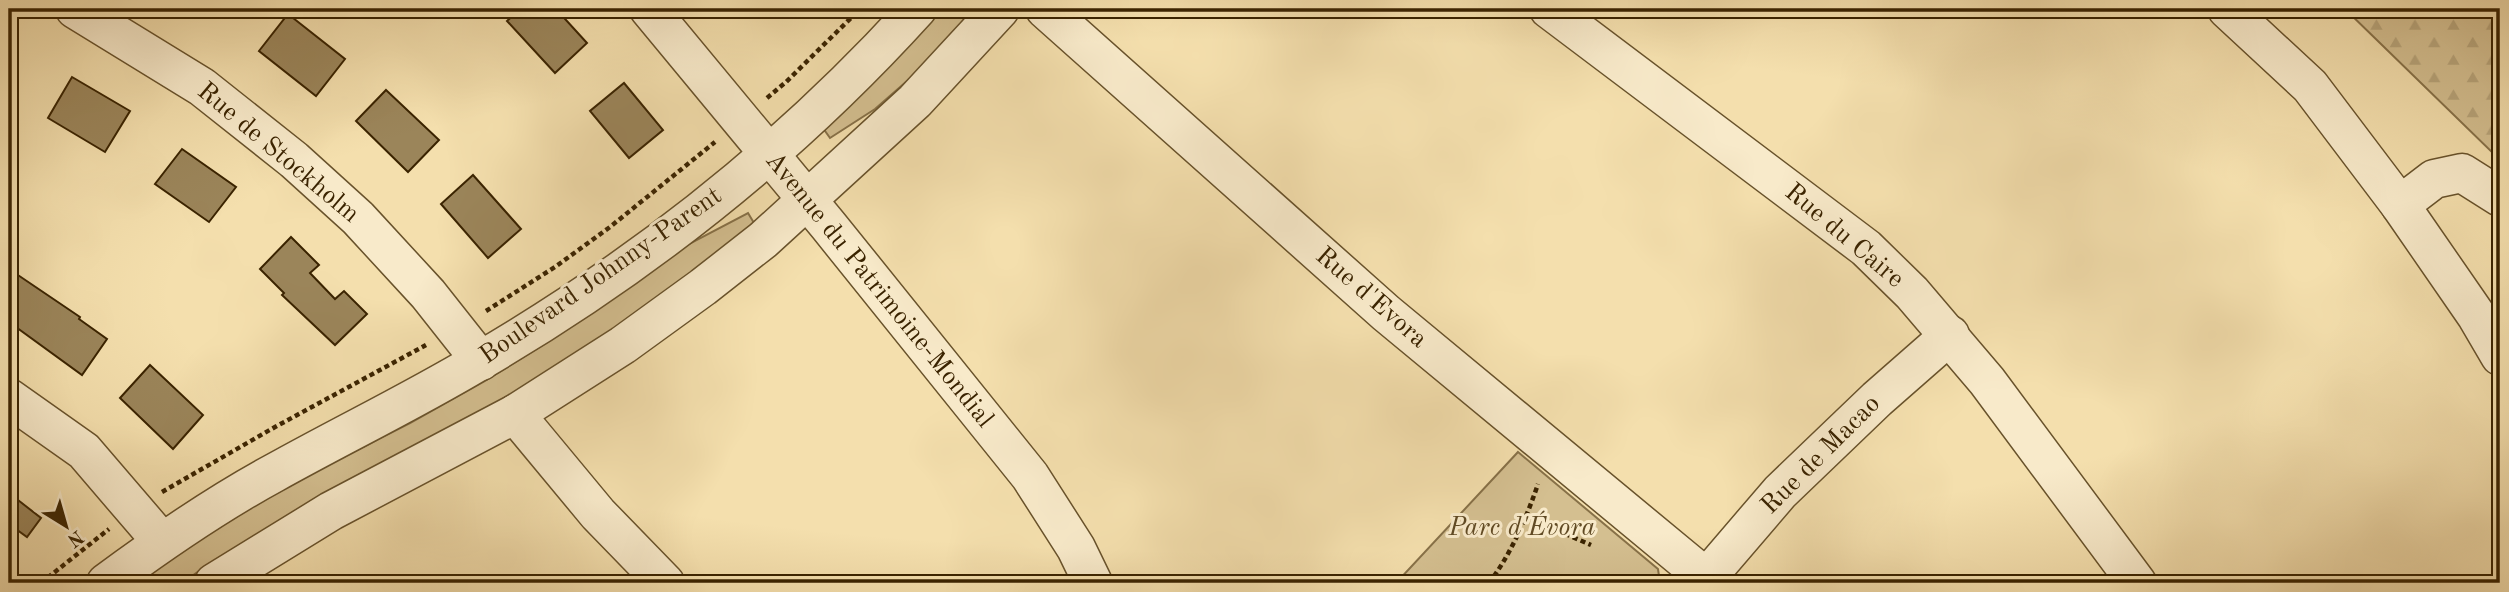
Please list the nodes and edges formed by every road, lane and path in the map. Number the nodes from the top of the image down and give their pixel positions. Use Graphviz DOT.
graph roads {
  1 [pos="75,9"];
  2 [pos="649,9"];
  3 [pos="917,9"];
  4 [pos="1000,9"];
  5 [pos="1045,9"];
  6 [pos="1549,9"];
  7 [pos="2227,9"];
  8 [pos="769,156"];
  9 [pos="2500,197"];
  10 [pos="807,200"];
  11 [pos="2400,205"];
  12 [pos="1950,335"];
  13 [pos="2500,356"];
  14 [pos="481,361"];
  15 [pos="9,398"];
  16 [pos="515,414"];
  17 [pos="1552,451"];
  18 [pos="1526,517"];
  19 [pos="162,542"];
  20 [pos="1591,545"];
  21 [pos="1703,580"];
  22 [pos="106,583"];
  23 [pos="214,583"];
  24 [pos="665,583"];
  25 [pos="1093,583"];
  26 [pos="1489,583"];
  27 [pos="2137,583"];
  1 -- 14 [label="street, Rue de Stockholm"];
  2 -- 8 [label="street, Avenue du Patrimoine-Mondial"];
  3 -- 8 [label="street, Boulevard Johnny-Parent"];
  4 -- 10 [label="street"];
  5 -- 17 [label="street, Rue d'Evora"];
  6 -- 12 [label="street, Rue du Caire"];
  7 -- 11 [label="street"];
  8 -- 10 [label="street, Avenue du Patrimoine-Mondial"];
  8 -- 14 [label="street, Boulevard Johnny-Parent"];
  9 -- 11 [label="street"];
  10 -- 16 [label="street"];
  10 -- 25 [label="street, Avenue du Patrimoine-Mondial"];
  11 -- 13 [label="street"];
  12 -- 21 [label="street, Rue de Macao"];
  12 -- 27 [label="street, Rue du Caire"];
  14 -- 19 [label="street, Boulevard Johnny-Parent"];
  15 -- 19 [label="street"];
  16 -- 23 [label="street"];
  16 -- 24 [label="street"];
  17 -- 18 [label="path"];
  17 -- 21 [label="street, Rue d'Evora"];
  18 -- 20 [label="path"];
  18 -- 26 [label="path"];
  19 -- 22 [label="street, Boulevard Johnny-Parent"];
}
